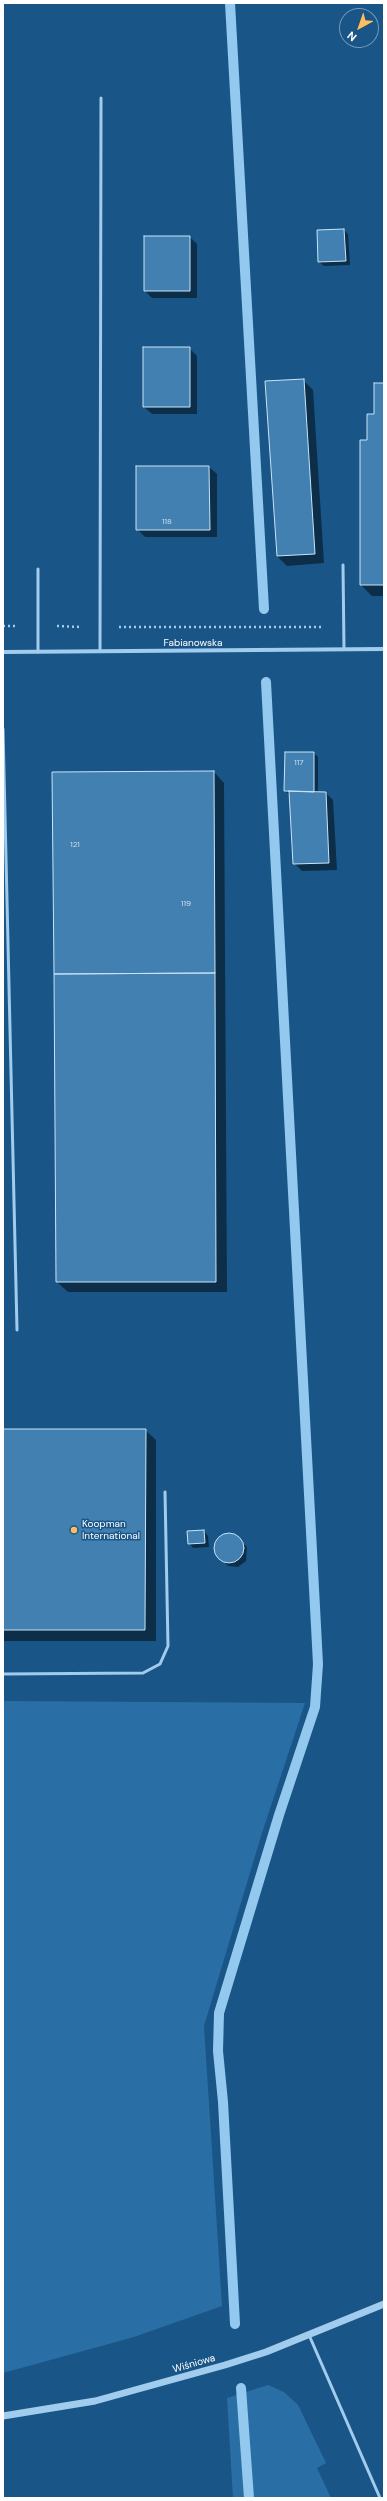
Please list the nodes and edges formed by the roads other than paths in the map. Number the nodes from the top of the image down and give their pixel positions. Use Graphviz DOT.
graph roads {
  1 [pos="101,98"];
  2 [pos="343,565"];
  3 [pos="38,569"];
  4 [pos="344,649"];
  5 [pos="384,649"];
  6 [pos="100,651"];
  7 [pos="3,652"];
  8 [pos="38,652"];
  9 [pos="3,729"];
  10 [pos="17,1330"];
  11 [pos="165,1492"];
  12 [pos="3,1674"];
  13 [pos="384,2304"];
  14 [pos="309,2335"];
  15 [pos="3,2416"];
  16 [pos="380,2498"];
  1 -- 6 [label="lane"];
  2 -- 4 [label="lane"];
  3 -- 8 [label="lane"];
  4 -- 5 [label="street, Fabianowska"];
  4 -- 6 [label="street, Fabianowska"];
  6 -- 8 [label="street, Fabianowska"];
  7 -- 8 [label="street, Fabianowska"];
  9 -- 10 [label="lane"];
  11 -- 12 [label="lane"];
  13 -- 14 [label="street, Wiśniowa"];
  14 -- 15 [label="street, Wiśniowa"];
  14 -- 16 [label="lane"];
}
